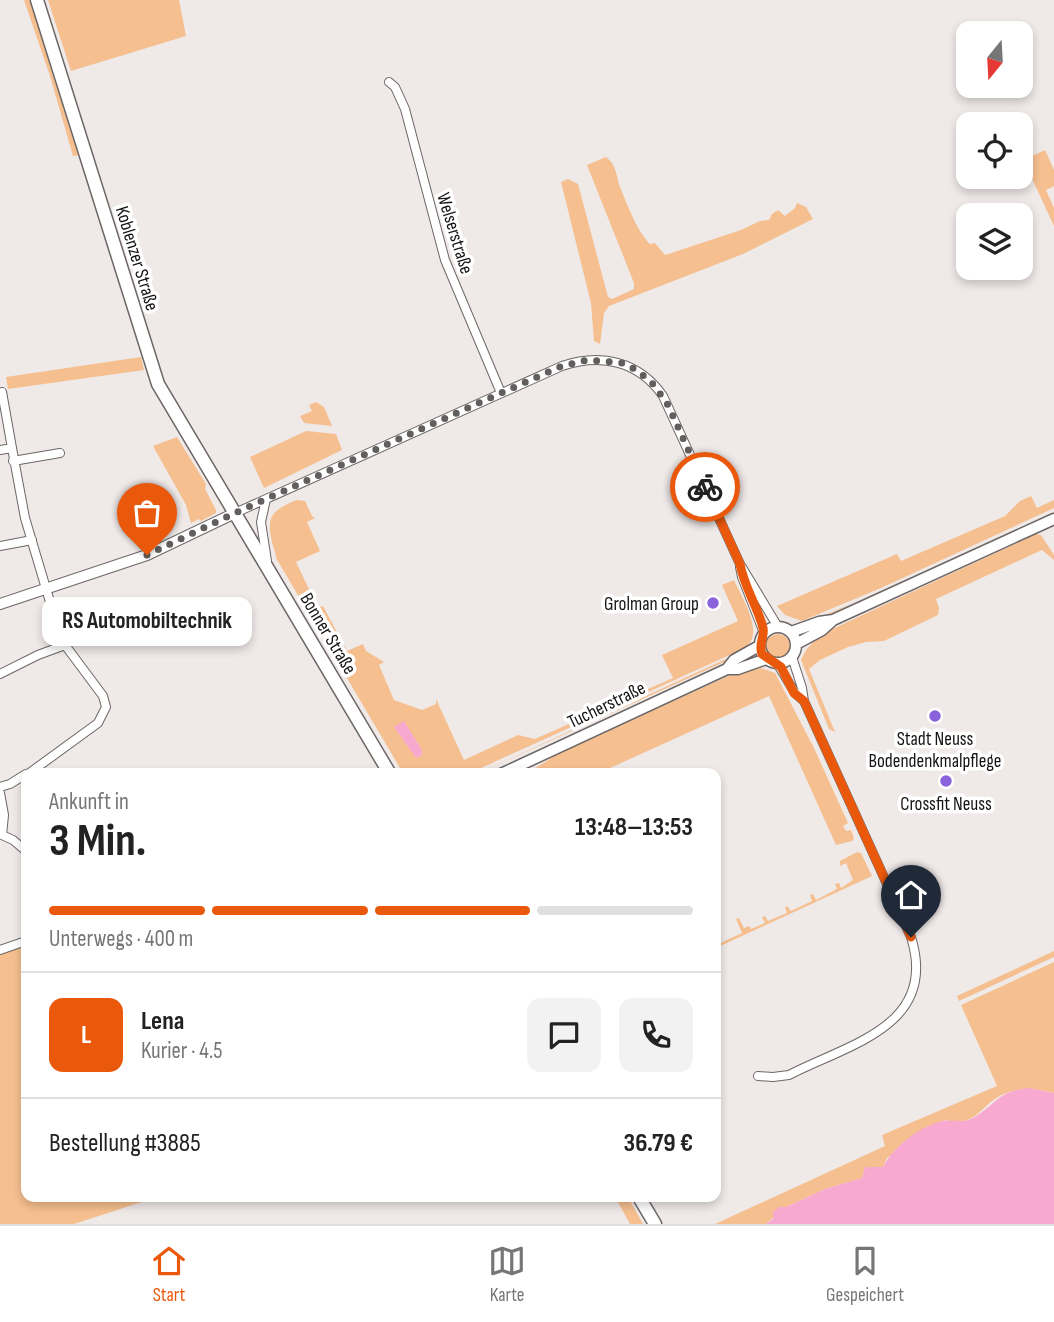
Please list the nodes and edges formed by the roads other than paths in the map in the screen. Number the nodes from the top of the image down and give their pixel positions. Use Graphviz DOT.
graph roads {
  1 [pos="37,0"];
  2 [pos="389,82"];
  3 [pos="2,391"];
  4 [pos="501,393"];
  5 [pos="12,448"];
  6 [pos="0,450"];
  7 [pos="60,453"];
  8 [pos="13,461"];
  9 [pos="266,499"];
  10 [pos="235,513"];
  11 [pos="1054,519"];
  12 [pos="32,540"];
  13 [pos="0,546"];
  14 [pos="740,564"];
  15 [pos="269,570"];
  16 [pos="47,588"];
  17 [pos="0,604"];
  18 [pos="833,620"];
  19 [pos="778,627"];
  20 [pos="791,632"];
  21 [pos="764,633"];
  22 [pos="796,644"];
  23 [pos="65,645"];
  24 [pos="759,646"];
  25 [pos="792,657"];
  26 [pos="772,661"];
  27 [pos="727,669"];
  28 [pos="0,674"];
  29 [pos="804,701"];
  30 [pos="35,768"];
  31 [pos="386,768"];
  32 [pos="514,768"];
  33 [pos="21,778"];
  34 [pos="0,790"];
  35 [pos="1,839"];
  36 [pos="21,847"];
  37 [pos="21,943"];
  38 [pos="0,950"];
  39 [pos="758,1076"];
  40 [pos="642,1202"];
  41 [pos="655,1224"];
  1 -- 10 [label="main road, Koblenzer Straße"];
  2 -- 4 [label="street, Welserstraße"];
  3 -- 5 [label="street"];
  4 -- 9 [label="street"];
  4 -- 14 [label="street"];
  5 -- 6 [label="street"];
  5 -- 8 [label="street"];
  7 -- 8 [label="street"];
  8 -- 12 [label="street"];
  9 -- 10 [label="street"];
  9 -- 15 [label="street"];
  10 -- 15 [label="main road, Bonner Straße"];
  10 -- 16 [label="street"];
  11 -- 18 [label="main road"];
  12 -- 13 [label="street"];
  12 -- 16 [label="street"];
  14 -- 19 [label="street"];
  14 -- 21 [label="street"];
  15 -- 31 [label="main road, Bonner Straße"];
  16 -- 17 [label="street"];
  16 -- 23 [label="street"];
  18 -- 20 [label="main road"];
  18 -- 22 [label="main road"];
  19 -- 20 [label="main road"];
  19 -- 21 [label="main road"];
  20 -- 22 [label="main road"];
  21 -- 24 [label="main road"];
  22 -- 25 [label="main road"];
  23 -- 28 [label="street"];
  23 -- 30 [label="street"];
  24 -- 26 [label="main road"];
  24 -- 27 [label="main road, Tucherstraße"];
  25 -- 26 [label="main road"];
  25 -- 29 [label="street"];
  26 -- 27 [label="main road, Tucherstraße"];
  26 -- 29 [label="street"];
  27 -- 32 [label="main road, Tucherstraße"];
  29 -- 39 [label="street"];
  33 -- 34 [label="street"];
  34 -- 35 [label="street"];
  35 -- 36 [label="street"];
  37 -- 38 [label="street"];
  40 -- 41 [label="main road"];
}
